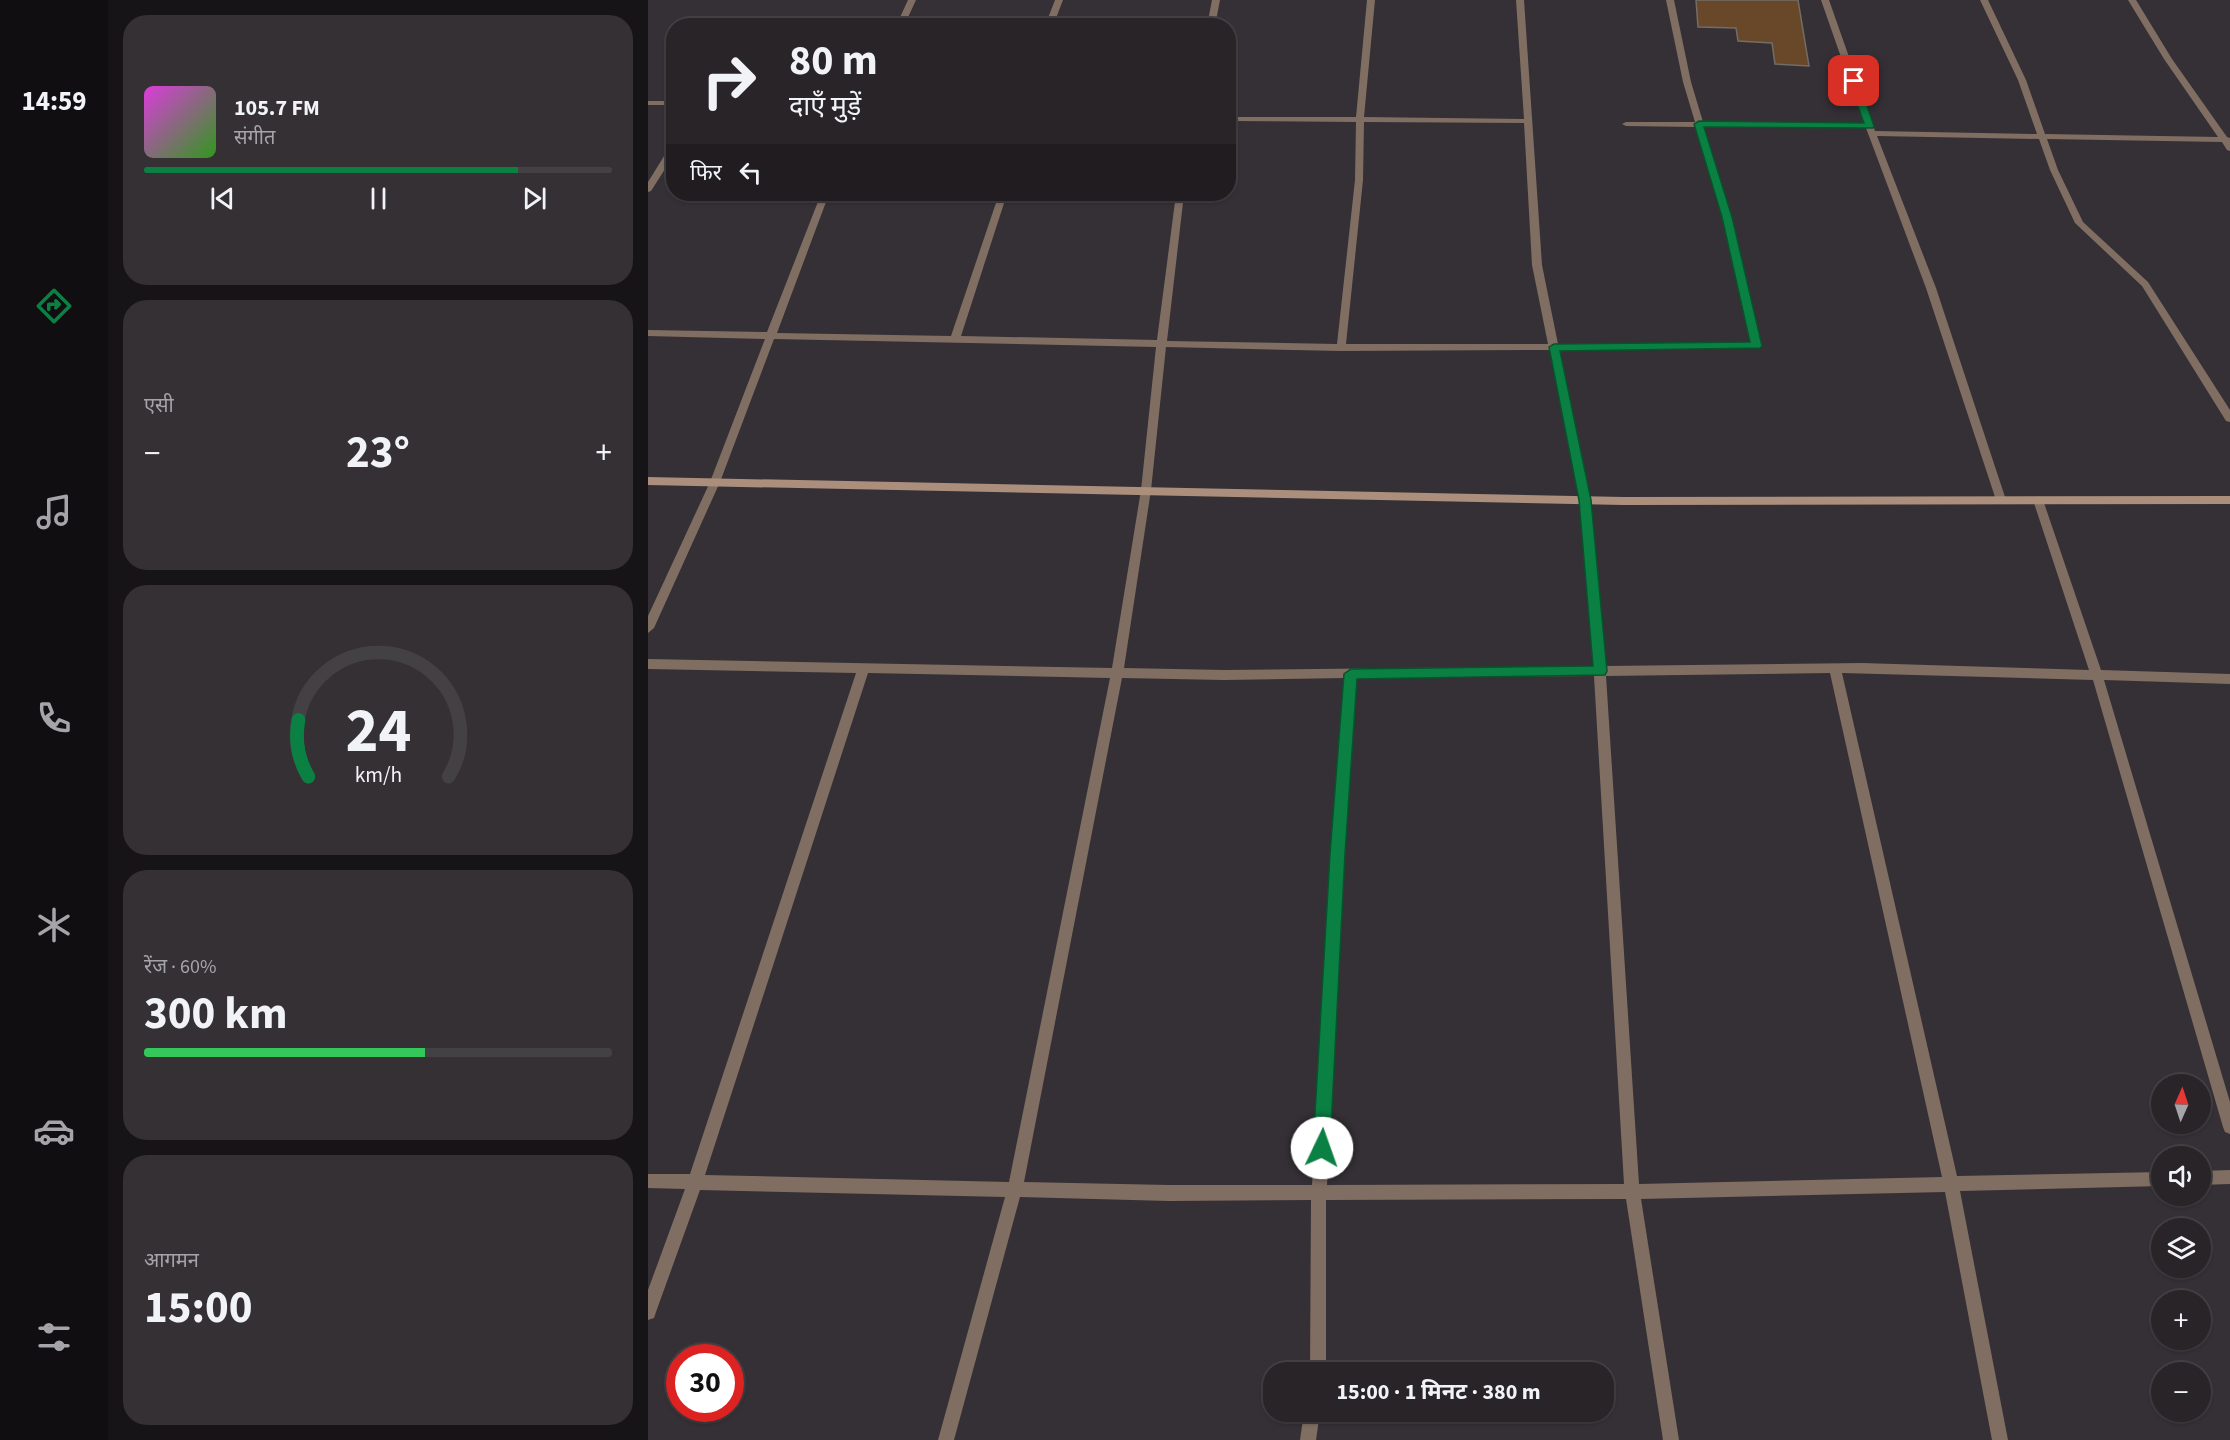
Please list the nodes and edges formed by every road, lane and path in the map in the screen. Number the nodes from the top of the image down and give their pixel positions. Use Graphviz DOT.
graph roads {
  1 [pos="912,0"];
  2 [pos="1059,0"];
  3 [pos="1216,0"];
  4 [pos="1371,0"];
  5 [pos="1520,0"];
  6 [pos="1670,0"];
  7 [pos="1825,0"];
  8 [pos="1984,0"];
  9 [pos="2132,0"];
  10 [pos="904,18"];
  11 [pos="1052,18"];
  12 [pos="1213,18"];
  13 [pos="648,103"];
  14 [pos="666,103"];
  15 [pos="1236,119"];
  16 [pos="1360,120"];
  17 [pos="1528,121"];
  18 [pos="1626,124"];
  19 [pos="1699,124"];
  20 [pos="1871,130"];
  21 [pos="2042,136"];
  22 [pos="2227,140"];
  23 [pos="2230,148"];
  24 [pos="666,160"];
  25 [pos="648,189"];
  26 [pos="822,201"];
  27 [pos="1001,201"];
  28 [pos="1179,201"];
  29 [pos="648,333"];
  30 [pos="771,336"];
  31 [pos="955,340"];
  32 [pos="1163,344"];
  33 [pos="1554,347"];
  34 [pos="1341,348"];
  35 [pos="2230,418"];
  36 [pos="648,481"];
  37 [pos="715,482"];
  38 [pos="1146,490"];
  39 [pos="1585,500"];
  40 [pos="2001,500"];
  41 [pos="2038,500"];
  42 [pos="2230,500"];
  43 [pos="648,628"];
  44 [pos="648,664"];
  45 [pos="863,669"];
  46 [pos="1835,669"];
  47 [pos="1600,671"];
  48 [pos="1117,674"];
  49 [pos="1351,674"];
  50 [pos="2097,675"];
  51 [pos="2230,679"];
  52 [pos="2230,1127"];
  53 [pos="2230,1177"];
  54 [pos="2211,1178"];
  55 [pos="2151,1179"];
  56 [pos="648,1181"];
  57 [pos="695,1182"];
  58 [pos="1951,1185"];
  59 [pos="1015,1189"];
  60 [pos="1632,1192"];
  61 [pos="1319,1193"];
  62 [pos="648,1312"];
  63 [pos="1318,1362"];
  64 [pos="1311,1422"];
  65 [pos="946,1440"];
  66 [pos="1308,1440"];
  67 [pos="1671,1440"];
  68 [pos="2000,1440"];
  1 -- 10 [label="street"];
  2 -- 11 [label="street"];
  3 -- 12 [label="street"];
  4 -- 16 [label="street"];
  5 -- 17 [label="street"];
  6 -- 19 [label="street"];
  7 -- 20 [label="street"];
  8 -- 21 [label="street"];
  9 -- 22 [label="street"];
  13 -- 14 [label="street"];
  15 -- 16 [label="street"];
  16 -- 17 [label="street"];
  16 -- 34 [label="street"];
  17 -- 33 [label="street"];
  18 -- 19 [label="street"];
  19 -- 20 [label="street"];
  19 -- 33 [label="street"];
  20 -- 21 [label="street"];
  20 -- 40 [label="street"];
  21 -- 22 [label="street"];
  21 -- 35 [label="street"];
  22 -- 23 [label="street"];
  24 -- 25 [label="street"];
  26 -- 30 [label="street"];
  27 -- 31 [label="street"];
  28 -- 32 [label="street"];
  29 -- 30 [label="street"];
  30 -- 31 [label="street"];
  30 -- 37 [label="street"];
  31 -- 32 [label="street"];
  32 -- 34 [label="street"];
  32 -- 38 [label="street"];
  33 -- 34 [label="street"];
  33 -- 39 [label="street"];
  36 -- 37 [label="street"];
  37 -- 38 [label="street"];
  37 -- 43 [label="street"];
  38 -- 39 [label="street"];
  38 -- 48 [label="street"];
  39 -- 40 [label="street"];
  39 -- 47 [label="street"];
  40 -- 41 [label="street"];
  41 -- 42 [label="street"];
  41 -- 50 [label="street"];
  44 -- 45 [label="street"];
  45 -- 48 [label="street"];
  45 -- 57 [label="street"];
  46 -- 47 [label="street"];
  46 -- 50 [label="street"];
  46 -- 58 [label="street"];
  47 -- 49 [label="street"];
  47 -- 60 [label="street"];
  48 -- 49 [label="street"];
  48 -- 59 [label="street"];
  49 -- 61 [label="street"];
  50 -- 51 [label="street"];
  50 -- 52 [label="street"];
  53 -- 54 [label="street"];
  55 -- 58 [label="street"];
  56 -- 57 [label="street"];
  57 -- 59 [label="street"];
  57 -- 62 [label="street"];
  58 -- 60 [label="street"];
  58 -- 68 [label="street"];
  59 -- 61 [label="street"];
  59 -- 65 [label="street"];
  60 -- 61 [label="street"];
  60 -- 67 [label="street"];
  61 -- 63 [label="street"];
  64 -- 66 [label="street"];
}
